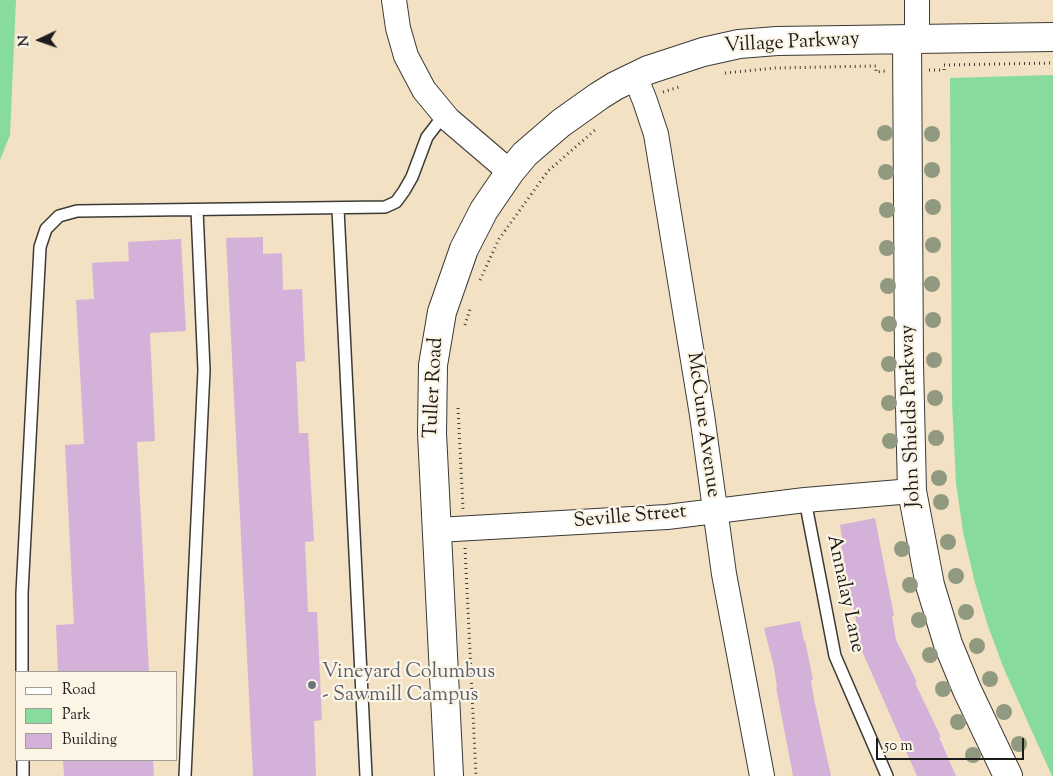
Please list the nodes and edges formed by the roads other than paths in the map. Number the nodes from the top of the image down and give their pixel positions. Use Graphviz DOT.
graph roads {
  1 [pos="394,0"];
  2 [pos="916,0"];
  3 [pos="1053,37"];
  4 [pos="912,39"];
  5 [pos="640,89"];
  6 [pos="444,115"];
  7 [pos="510,172"];
  8 [pos="338,209"];
  9 [pos="198,210"];
  10 [pos="912,491"];
  11 [pos="805,500"];
  12 [pos="714,510"];
  13 [pos="437,530"];
  14 [pos="22,671"];
  15 [pos="23,761"];
  16 [pos="23,776"];
  17 [pos="185,776"];
  18 [pos="366,776"];
  19 [pos="449,776"];
  20 [pos="762,776"];
  21 [pos="887,776"];
  22 [pos="1008,776"];
  1 -- 6 [label="street"];
  2 -- 4 [label="street"];
  3 -- 4 [label="street, Village Parkway"];
  4 -- 5 [label="street, Village Parkway"];
  4 -- 10 [label="street, John Shields Parkway"];
  5 -- 7 [label="street, Village Parkway"];
  5 -- 12 [label="street, McCune Avenue"];
  6 -- 7 [label="street"];
  6 -- 8 [label="lane"];
  7 -- 13 [label="street, Tuller Road"];
  8 -- 9 [label="lane"];
  8 -- 18 [label="lane"];
  9 -- 14 [label="lane"];
  9 -- 17 [label="lane"];
  10 -- 11 [label="street, Seville Street"];
  10 -- 22 [label="street, John Shields Parkway"];
  11 -- 12 [label="street, Seville Street"];
  11 -- 21 [label="lane, Annalay Lane"];
  12 -- 13 [label="street, Seville Street"];
  12 -- 20 [label="street, McCune Avenue"];
  13 -- 19 [label="street, Tuller Road"];
  15 -- 16 [label="lane"];
}
